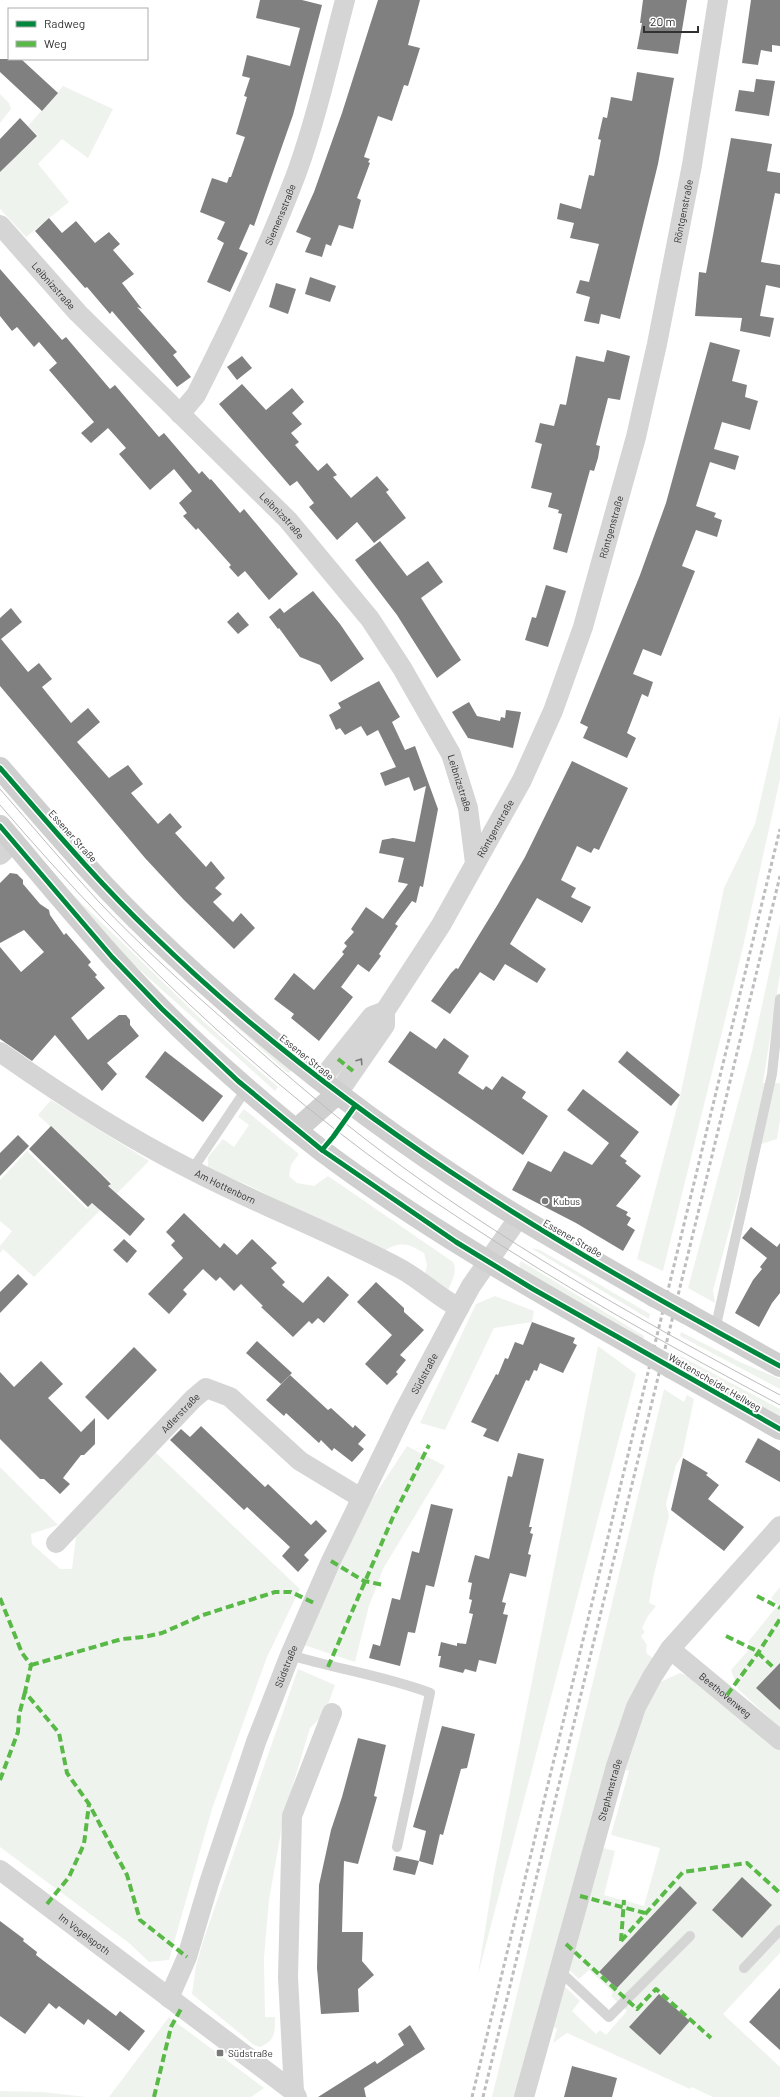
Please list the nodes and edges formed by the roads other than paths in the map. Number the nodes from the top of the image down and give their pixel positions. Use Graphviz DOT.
graph roads {
  1 [pos="345,0"];
  2 [pos="718,0"];
  3 [pos="0,225"];
  4 [pos="180,414"];
  5 [pos="0,768"];
  6 [pos="5,841"];
  7 [pos="475,863"];
  8 [pos="780,999"];
  9 [pos="384,1011"];
  10 [pos="0,1052"];
  11 [pos="321,1080"];
  12 [pos="247,1088"];
  13 [pos="338,1093"];
  14 [pos="296,1130"];
  15 [pos="192,1170"];
  16 [pos="519,1217"];
  17 [pos="489,1261"];
  18 [pos="450,1303"];
  19 [pos="715,1330"];
  20 [pos="780,1366"];
  21 [pos="780,1429"];
  22 [pos="361,1498"];
  23 [pos="780,1526"];
  24 [pos="56,1543"];
  25 [pos="670,1650"];
  26 [pos="290,1655"];
  27 [pos="332,1713"];
  28 [pos="780,1740"];
  29 [pos="397,1847"];
  30 [pos="0,1870"];
  31 [pos="780,1930"];
  32 [pos="690,1936"];
  33 [pos="744,1968"];
  34 [pos="558,1974"];
  35 [pos="170,1998"];
  36 [pos="295,2095"];
  37 [pos="524,2097"];
  1 -- 4 [label="street, Siemensstraße"];
  2 -- 7 [label="street, Röntgenstraße"];
  3 -- 4 [label="street, Leibnizstraße"];
  4 -- 7 [label="street, Leibnizstraße"];
  5 -- 11 [label="main road, Essener Straße"];
  6 -- 12 [label="main road"];
  7 -- 9 [label="street, Röntgenstraße"];
  8 -- 19 [label="lane"];
  9 -- 11 [label="street, Röntgenstraße"];
  13 -- 9 [label="street, Röntgenstraße, one-way"];
  10 -- 15 [label="street, Am Hottenborn"];
  11 -- 13 [label="main road, Essener Straße"];
  11 -- 14 [label="main road, Essener Straße"];
  12 -- 14 [label="main road"];
  12 -- 15 [label="lane"];
  13 -- 14 [label="main road, Essener Straße"];
  13 -- 16 [label="main road, Essener Straße"];
  14 -- 17 [label="main road"];
  15 -- 18 [label="street, Am Hottenborn"];
  16 -- 17 [label="street, Südstraße"];
  16 -- 19 [label="main road, Essener Straße, bridge"];
  17 -- 18 [label="street, Südstraße"];
  17 -- 21 [label="main road, Wattenscheider Hellweg, bridge"];
  18 -- 22 [label="street, Südstraße"];
  19 -- 20 [label="main road"];
  22 -- 24 [label="street, Adlerstraße"];
  22 -- 26 [label="street, Südstraße"];
  23 -- 25 [label="street, Stephanstraße"];
  25 -- 28 [label="street, Beethovenweg"];
  25 -- 34 [label="street, Stephanstraße"];
  26 -- 29 [label="lane"];
  26 -- 35 [label="street, Südstraße"];
  27 -- 36 [label="street"];
  30 -- 35 [label="street, Im Vogelspoth"];
  31 -- 33 [label="lane"];
  32 -- 34 [label="lane"];
  34 -- 37 [label="street, Stephanstraße"];
  35 -- 36 [label="street"];
}
